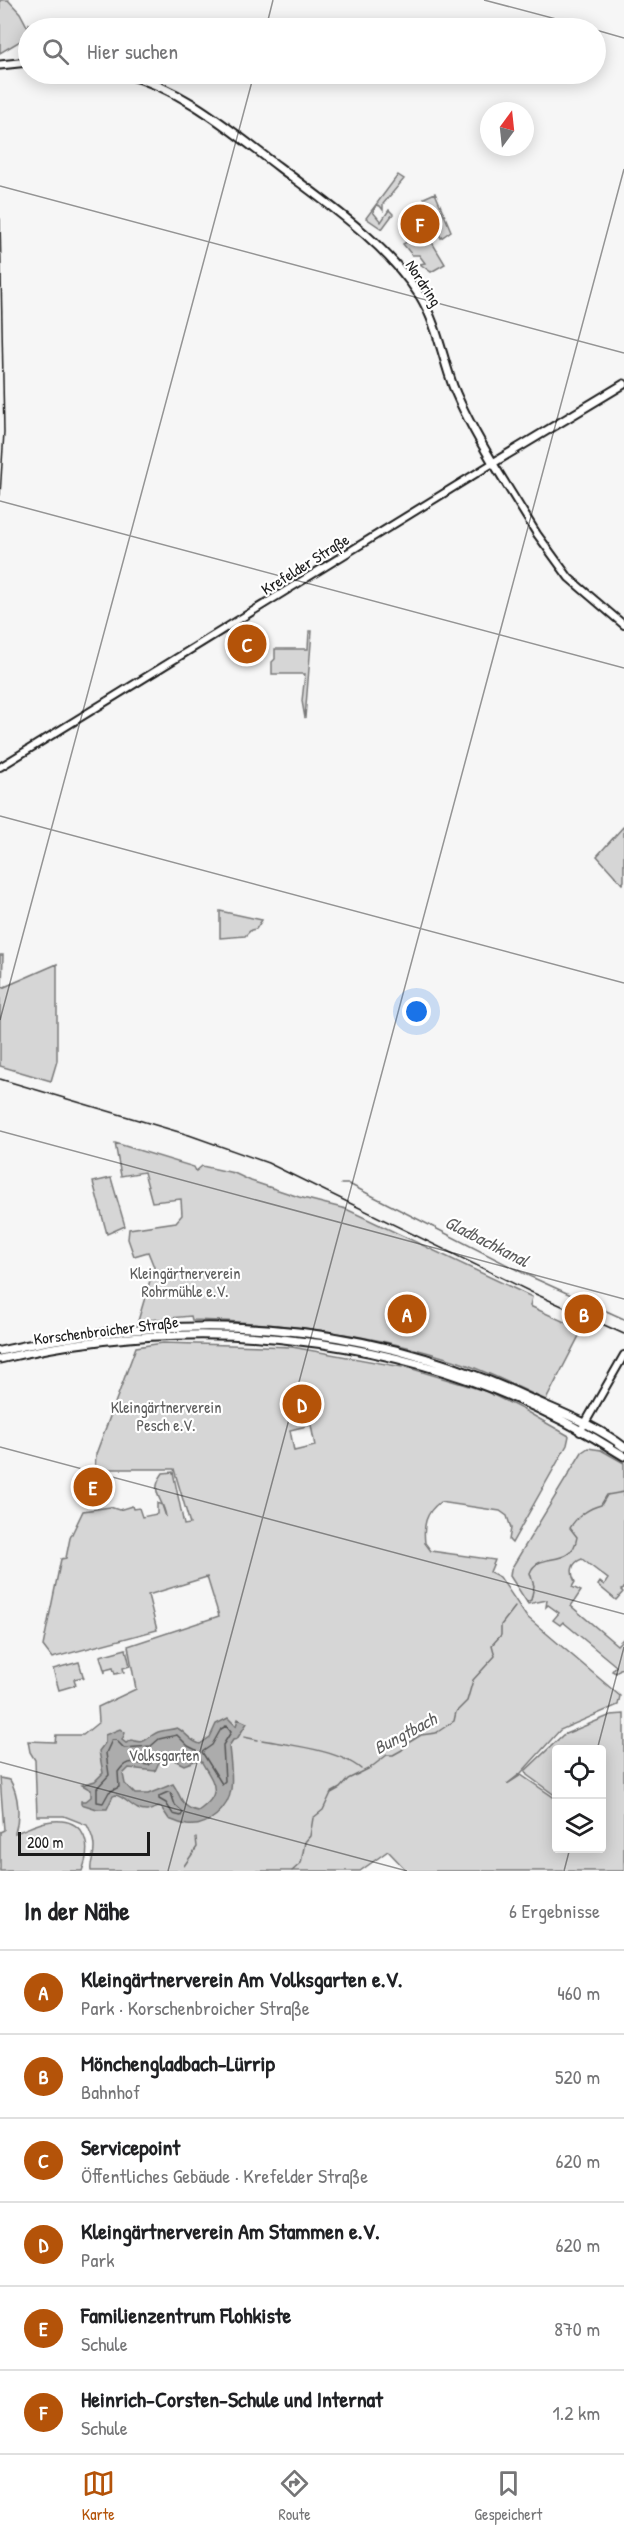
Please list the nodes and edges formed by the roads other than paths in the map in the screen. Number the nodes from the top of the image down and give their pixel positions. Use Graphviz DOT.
graph roads {
  1 [pos="18,63"];
  2 [pos="0,64"];
  3 [pos="154,84"];
  4 [pos="624,384"];
  5 [pos="493,463"];
  6 [pos="624,625"];
  7 [pos="0,767"];
  8 [pos="0,1351"];
  9 [pos="624,1354"];
  10 [pos="0,1359"];
  11 [pos="583,1428"];
  12 [pos="624,1447"];
  13 [pos="624,1456"];
  1 -- 2 [label="main road"];
  3 -- 5 [label="main road, Nordring"];
  4 -- 5 [label="main road, Krefelder Straße"];
  5 -- 6 [label="main road, Nordring"];
  5 -- 7 [label="main road, Krefelder Straße"];
  8 -- 11 [label="main road, Korschenbroicher Straße"];
  9 -- 11 [label="main road"];
  10 -- 11 [label="main road, Korschenbroicher Straße"];
  11 -- 12 [label="main road, Korschenbroicher Straße"];
  11 -- 13 [label="main road, Korschenbroicher Straße"];
}
